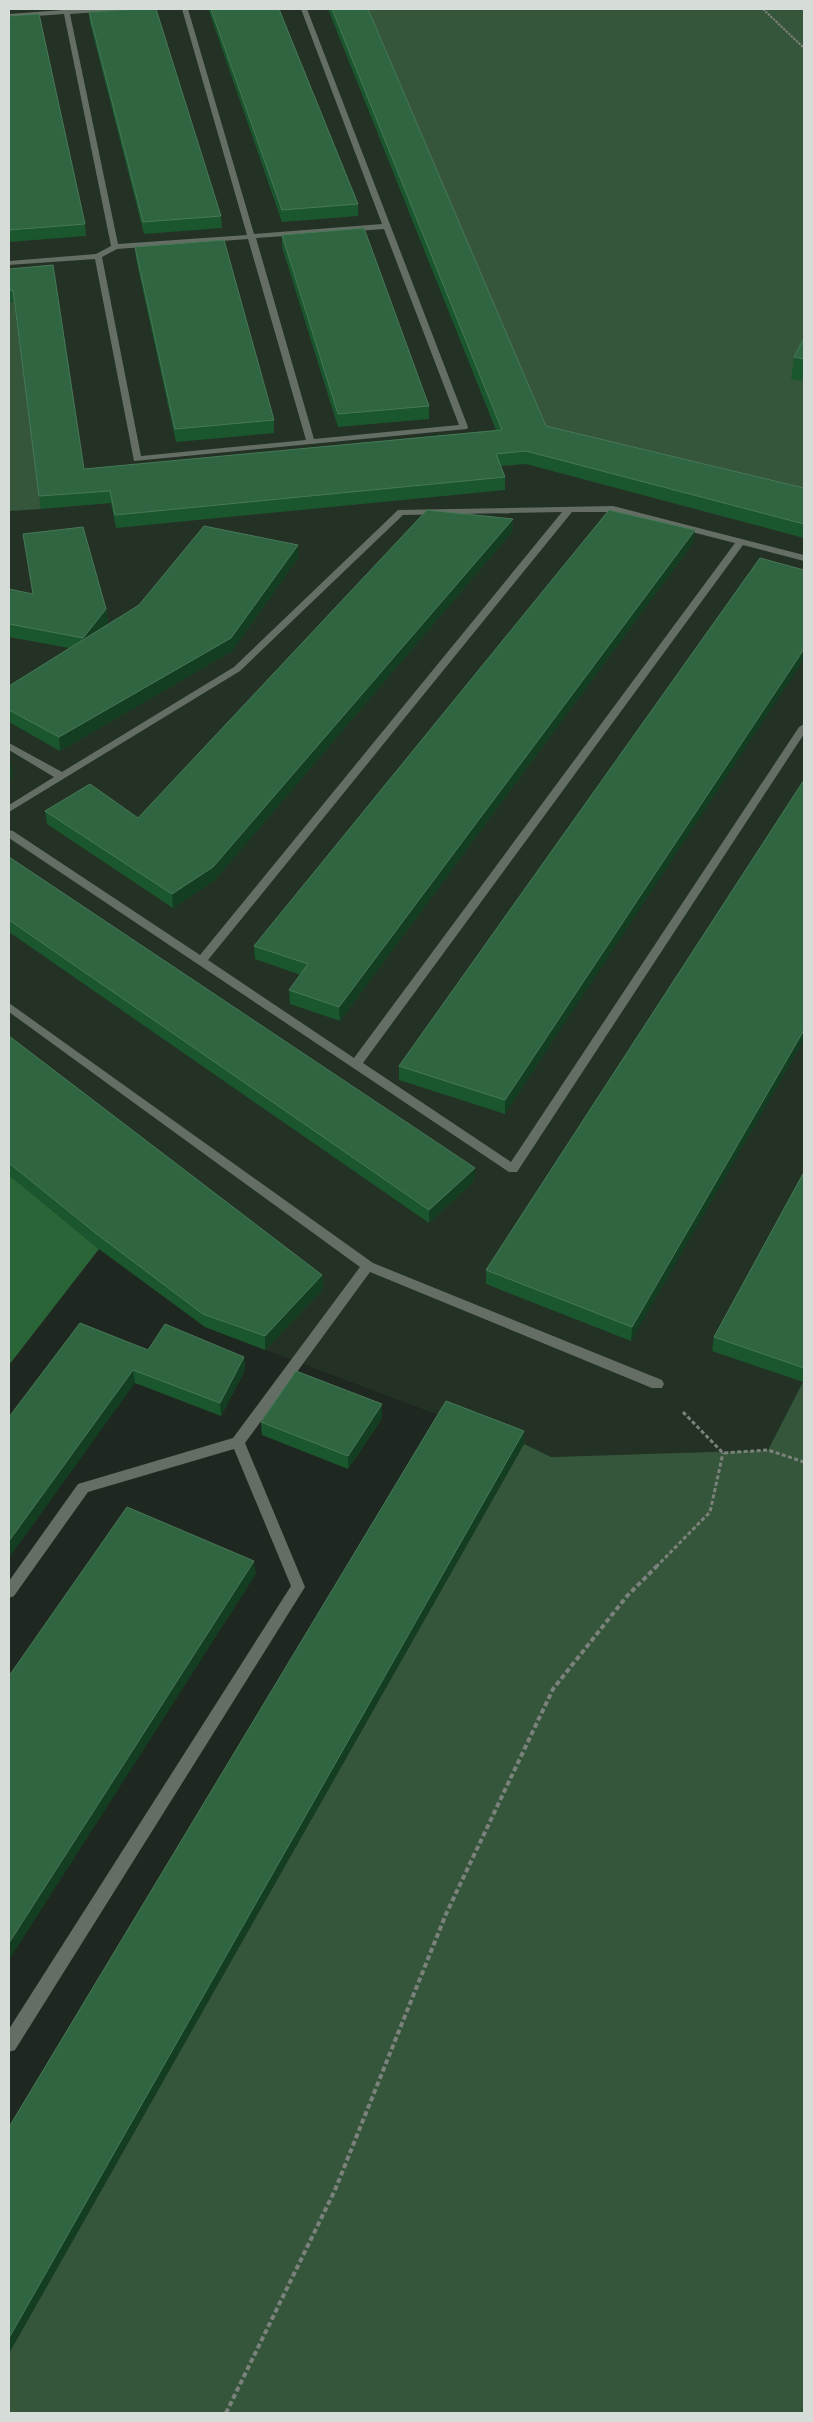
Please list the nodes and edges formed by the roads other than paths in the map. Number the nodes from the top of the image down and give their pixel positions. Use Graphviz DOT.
graph roads {
  1 [pos="112,9"];
  2 [pos="185,9"];
  3 [pos="304,9"];
  4 [pos="66,10"];
  5 [pos="9,16"];
  6 [pos="387,226"];
  7 [pos="251,237"];
  8 [pos="115,247"];
  9 [pos="98,256"];
  10 [pos="9,263"];
  11 [pos="312,442"];
  12 [pos="570,509"];
  13 [pos="741,542"];
  14 [pos="804,558"];
  15 [pos="804,727"];
  16 [pos="9,746"];
  17 [pos="62,776"];
  18 [pos="9,809"];
  19 [pos="9,833"];
  20 [pos="202,961"];
  21 [pos="9,1007"];
  22 [pos="356,1064"];
  23 [pos="368,1266"];
  24 [pos="657,1384"];
  25 [pos="238,1442"];
  26 [pos="9,1592"];
  27 [pos="9,2044"];
  1 -- 4 [label="lane"];
  2 -- 7 [label="lane"];
  3 -- 6 [label="lane"];
  4 -- 5 [label="lane"];
  4 -- 8 [label="lane"];
  6 -- 7 [label="lane"];
  6 -- 11 [label="lane"];
  7 -- 8 [label="lane"];
  7 -- 11 [label="lane"];
  8 -- 9 [label="lane"];
  9 -- 10 [label="lane"];
  9 -- 11 [label="lane"];
  12 -- 13 [label="lane"];
  12 -- 17 [label="lane"];
  12 -- 20 [label="lane"];
  13 -- 14 [label="lane"];
  13 -- 22 [label="lane"];
  15 -- 22 [label="lane"];
  16 -- 17 [label="lane"];
  17 -- 18 [label="lane"];
  19 -- 20 [label="lane"];
  20 -- 22 [label="lane"];
  21 -- 23 [label="lane"];
  23 -- 24 [label="lane"];
  23 -- 25 [label="lane"];
  25 -- 26 [label="lane"];
  25 -- 27 [label="lane"];
}
